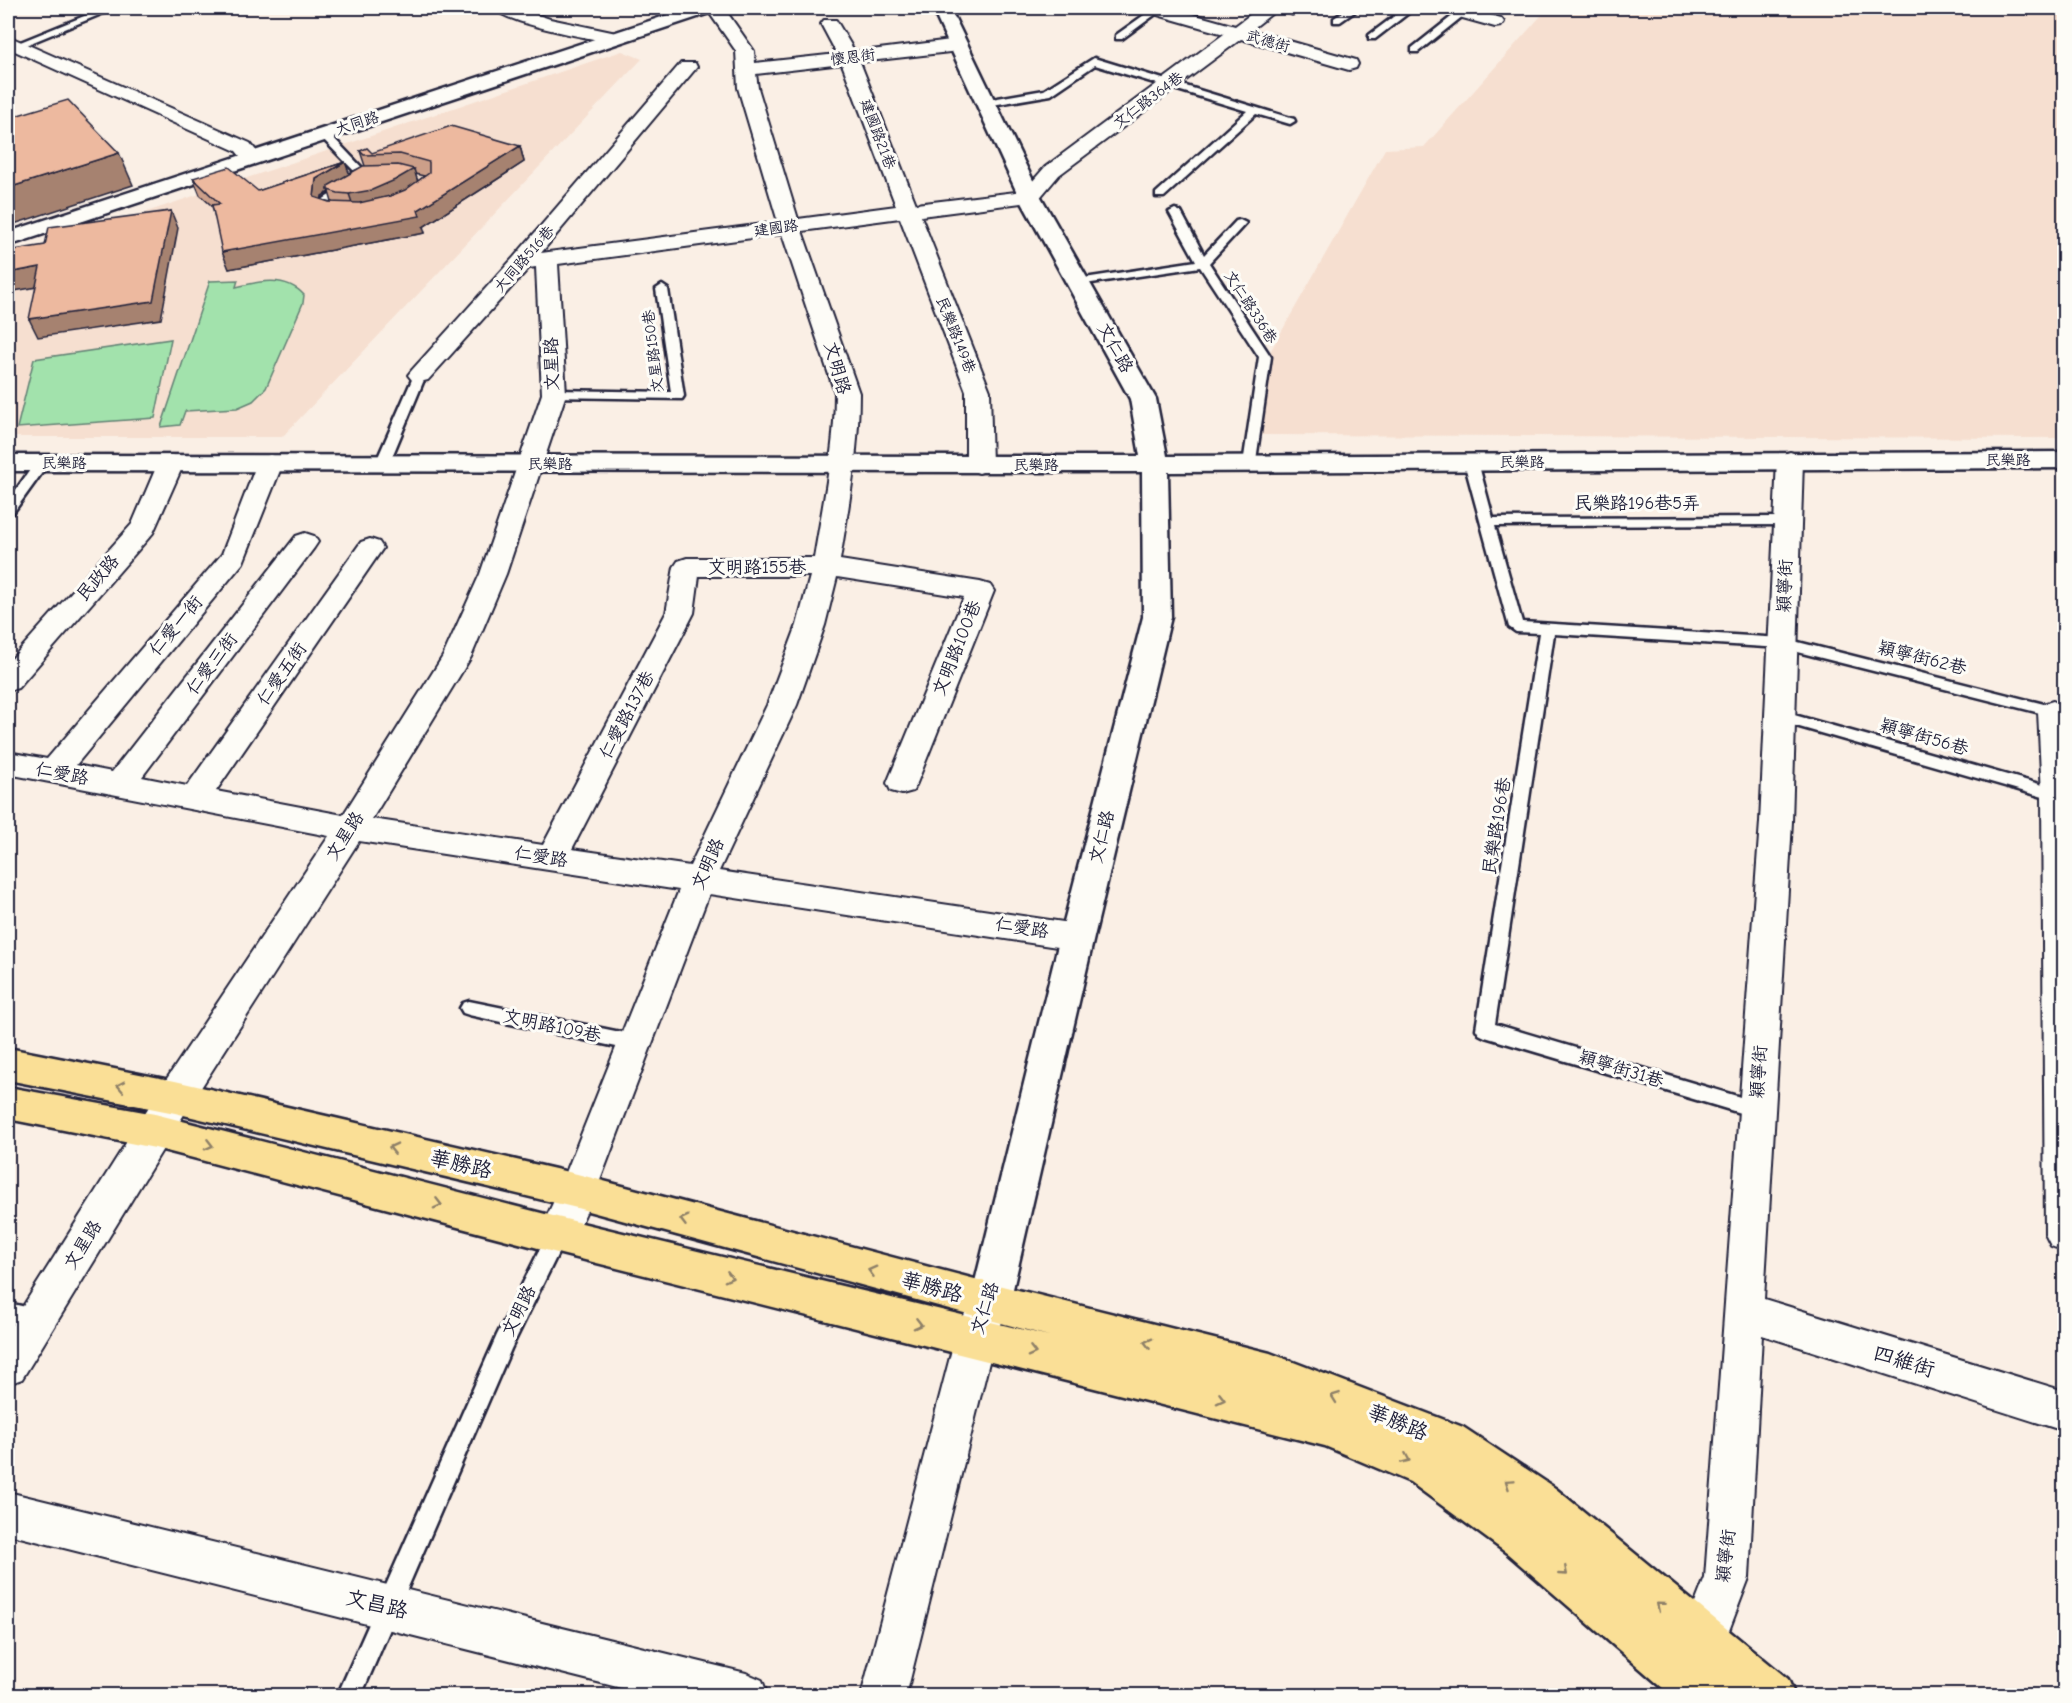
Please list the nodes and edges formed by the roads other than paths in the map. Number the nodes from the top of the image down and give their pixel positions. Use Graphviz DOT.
graph roads {
  1 [pos="111,8"];
  2 [pos="503,8"];
  3 [pos="706,8"];
  4 [pos="715,8"];
  5 [pos="941,8"];
  6 [pos="1156,8"];
  7 [pos="1270,8"];
  8 [pos="1355,8"];
  9 [pos="1410,8"];
  10 [pos="1455,10"];
  11 [pos="1337,20"];
  12 [pos="1495,22"];
  13 [pos="830,24"];
  14 [pos="1238,33"];
  15 [pos="1119,37"];
  16 [pos="1372,37"];
  17 [pos="615,38"];
  18 [pos="13,43"];
  19 [pos="959,45"];
  20 [pos="1415,50"];
  21 [pos="849,58"];
  22 [pos="1349,64"];
  23 [pos="688,67"];
  24 [pos="746,70"];
  25 [pos="1169,84"];
  26 [pos="986,103"];
  27 [pos="1254,110"];
  28 [pos="1290,121"];
  29 [pos="324,134"];
  30 [pos="252,158"];
  31 [pos="1160,195"];
  32 [pos="1030,197"];
  33 [pos="907,211"];
  34 [pos="1175,212"];
  35 [pos="345,217"];
  36 [pos="1240,223"];
  37 [pos="790,226"];
  38 [pos="8,239"];
  39 [pos="547,258"];
  40 [pos="522,262"];
  41 [pos="1203,263"];
  42 [pos="1078,282"];
  43 [pos="662,289"];
  44 [pos="420,375"];
  45 [pos="554,394"];
  46 [pos="1790,460"];
  47 [pos="2064,460"];
  48 [pos="1471,462"];
  49 [pos="8,463"];
  50 [pos="42,463"];
  51 [pos="171,463"];
  52 [pos="270,463"];
  53 [pos="382,464"];
  54 [pos="531,464"];
  55 [pos="1155,464"];
  56 [pos="1250,464"];
  57 [pos="842,465"];
  58 [pos="979,465"];
  59 [pos="8,510"];
  60 [pos="1787,521"];
  61 [pos="1487,522"];
  62 [pos="305,542"];
  63 [pos="370,548"];
  64 [pos="687,567"];
  65 [pos="826,567"];
  66 [pos="1547,629"];
  67 [pos="1782,643"];
  68 [pos="8,681"];
  69 [pos="2059,712"];
  70 [pos="1780,716"];
  71 [pos="8,763"];
  72 [pos="53,772"];
  73 [pos="902,783"];
  74 [pos="119,785"];
  75 [pos="2057,795"];
  76 [pos="194,799"];
  77 [pos="351,828"];
  78 [pos="552,858"];
  79 [pos="699,880"];
  80 [pos="1077,937"];
  81 [pos="469,1008"];
  82 [pos="1485,1029"];
  83 [pos="635,1043"];
  84 [pos="8,1064"];
  85 [pos="175,1097"];
  86 [pos="8,1103"];
  87 [pos="1757,1110"];
  88 [pos="155,1131"];
  89 [pos="577,1191"];
  90 [pos="557,1234"];
  91 [pos="2064,1234"];
  92 [pos="1743,1311"];
  93 [pos="22,1316"];
  94 [pos="982,1320"];
  95 [pos="8,1365"];
  96 [pos="2064,1411"];
  97 [pos="8,1513"];
  98 [pos="387,1607"];
  99 [pos="1698,1670"];
  100 [pos="349,1695"];
  101 [pos="746,1695"];
  102 [pos="883,1695"];
  103 [pos="1771,1695"];
  1 -- 18 [label="lane"];
  2 -- 17 [label="street"];
  3 -- 17 [label="main road, 大同路"];
  4 -- 24 [label="street, 文明路"];
  5 -- 19 [label="main road, 文仁路"];
  6 -- 14 [label="street, 武德街"];
  6 -- 15 [label="lane"];
  7 -- 14 [label="street, 文仁路364巷"];
  8 -- 11 [label="lane"];
  9 -- 16 [label="lane"];
  10 -- 12 [label="street"];
  10 -- 20 [label="lane"];
  13 -- 21 [label="street, 建國路21巷"];
  14 -- 22 [label="street, 武德街"];
  14 -- 25 [label="street, 文仁路364巷"];
  17 -- 29 [label="main road, 大同路"];
  18 -- 30 [label="street"];
  19 -- 21 [label="street, 懷恩街"];
  19 -- 26 [label="main road, 文仁路"];
  21 -- 24 [label="street, 懷恩街"];
  21 -- 33 [label="street, 建國路21巷"];
  23 -- 40 [label="street, 大同路516巷"];
  24 -- 37 [label="street, 文明路"];
  25 -- 26 [label="lane"];
  25 -- 27 [label="lane"];
  25 -- 32 [label="street, 文仁路364巷"];
  26 -- 32 [label="main road, 文仁路"];
  27 -- 28 [label="lane"];
  27 -- 31 [label="lane"];
  29 -- 30 [label="main road, 大同路"];
  29 -- 35 [label="lane"];
  30 -- 38 [label="main road, 大同路"];
  32 -- 33 [label="street, 建國路"];
  32 -- 42 [label="main road, 文仁路"];
  33 -- 37 [label="street, 建國路"];
  33 -- 58 [label="street, 民樂路149巷"];
  34 -- 41 [label="lane, 文仁路336巷"];
  36 -- 41 [label="lane"];
  37 -- 39 [label="street, 建國路"];
  37 -- 57 [label="street, 文明路"];
  39 -- 40 [label="street, 建國路"];
  39 -- 45 [label="street, 文星路"];
  40 -- 44 [label="street, 大同路516巷"];
  41 -- 42 [label="lane"];
  41 -- 56 [label="lane, 文仁路336巷"];
  42 -- 55 [label="main road, 文仁路"];
  43 -- 45 [label="lane, 文星路150巷"];
  44 -- 53 [label="lane, 大同路516巷"];
  45 -- 54 [label="street, 文星路"];
  46 -- 47 [label="main road, 民樂路"];
  46 -- 48 [label="main road, 民樂路"];
  46 -- 60 [label="street, 穎寧街"];
  48 -- 56 [label="main road, 民樂路"];
  48 -- 61 [label="lane"];
  49 -- 50 [label="main road, 民樂路"];
  50 -- 51 [label="main road, 民樂路"];
  50 -- 59 [label="lane"];
  51 -- 52 [label="main road, 民樂路"];
  51 -- 68 [label="street, 民政路"];
  52 -- 53 [label="main road, 民樂路"];
  52 -- 72 [label="street, 仁愛一街"];
  53 -- 54 [label="main road, 民樂路"];
  54 -- 57 [label="main road, 民樂路"];
  54 -- 77 [label="street, 文星路"];
  55 -- 56 [label="main road, 民樂路"];
  55 -- 58 [label="main road, 民樂路"];
  55 -- 80 [label="main road, 文仁路"];
  57 -- 58 [label="main road, 民樂路"];
  57 -- 65 [label="street, 文明路"];
  60 -- 61 [label="lane, 民樂路196巷5弄"];
  60 -- 67 [label="street, 穎寧街"];
  61 -- 66 [label="lane"];
  62 -- 74 [label="street, 仁愛三街"];
  63 -- 76 [label="street, 仁愛五街"];
  64 -- 65 [label="street, 文明路155巷"];
  64 -- 78 [label="street, 仁愛路137巷"];
  65 -- 73 [label="street, 文明路100巷"];
  65 -- 79 [label="street, 文明路"];
  66 -- 67 [label="lane"];
  66 -- 82 [label="lane, 民樂路196巷"];
  67 -- 69 [label="lane, 穎寧街62巷"];
  67 -- 70 [label="street, 穎寧街"];
  69 -- 75 [label="street"];
  70 -- 75 [label="lane, 穎寧街56巷"];
  70 -- 87 [label="street, 穎寧街"];
  71 -- 72 [label="street, 仁愛路"];
  72 -- 74 [label="street, 仁愛路"];
  74 -- 76 [label="street, 仁愛路"];
  75 -- 91 [label="street"];
  76 -- 77 [label="street, 仁愛路"];
  77 -- 78 [label="street, 仁愛路"];
  77 -- 85 [label="street, 文星路"];
  78 -- 79 [label="street, 仁愛路"];
  79 -- 80 [label="street, 仁愛路"];
  79 -- 83 [label="street, 文明路"];
  80 -- 94 [label="main road, 文仁路"];
  81 -- 83 [label="lane, 文明路109巷"];
  82 -- 87 [label="lane, 穎寧街31巷"];
  83 -- 89 [label="street, 文明路"];
  85 -- 84 [label="main road, 華勝路, one-way"];
  85 -- 88 [label="street, 文星路"];
  89 -- 85 [label="main road, 華勝路, one-way"];
  86 -- 88 [label="main road, 華勝路"];
  87 -- 92 [label="street, 穎寧街"];
  88 -- 90 [label="main road, 華勝路, one-way"];
  88 -- 93 [label="street, 文星路"];
  89 -- 90 [label="street, 文明路"];
  94 -- 89 [label="main road, 華勝路, one-way"];
  90 -- 94 [label="main road, 華勝路, one-way"];
  90 -- 98 [label="lane, 文明路"];
  92 -- 96 [label="street, 四維街"];
  92 -- 99 [label="street, 穎寧街"];
  93 -- 95 [label="street, 文星路"];
  94 -- 99 [label="main road, 華勝路"];
  94 -- 102 [label="street, 文仁路"];
  97 -- 98 [label="street, 文昌路"];
  98 -- 100 [label="lane, 文明路"];
  98 -- 101 [label="street, 文昌路"];
  99 -- 103 [label="main road, 華勝路"];
}
